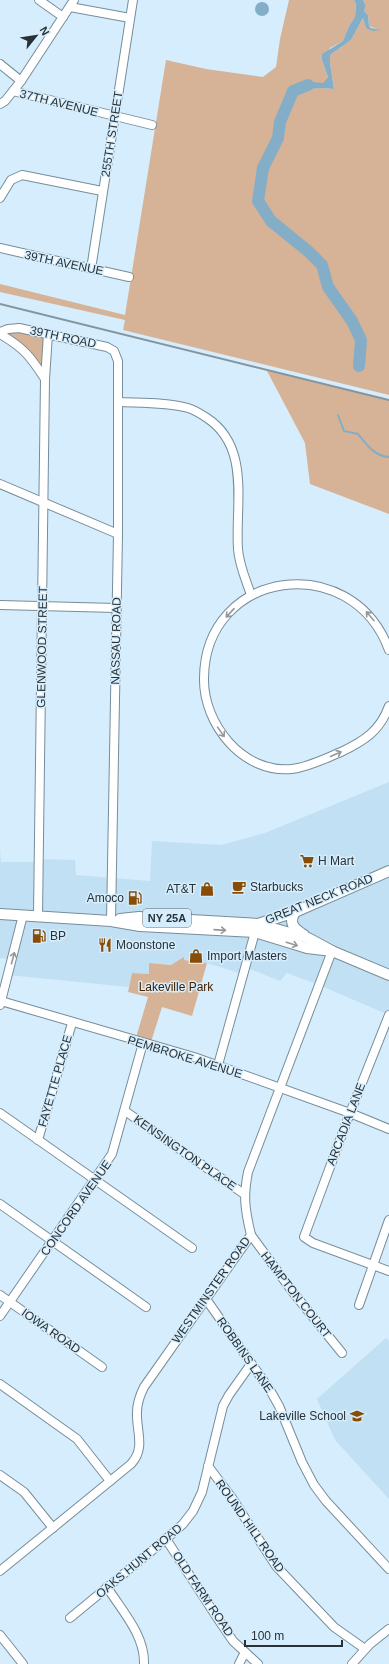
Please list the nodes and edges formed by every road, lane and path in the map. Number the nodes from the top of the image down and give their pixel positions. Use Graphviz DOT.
graph roads {
  1 [pos="39,0"];
  2 [pos="133,0"];
  3 [pos="72,4"];
  4 [pos="63,17"];
  5 [pos="130,18"];
  6 [pos="0,64"];
  7 [pos="21,81"];
  8 [pos="13,91"];
  9 [pos="0,104"];
  10 [pos="115,117"];
  11 [pos="152,125"];
  12 [pos="102,191"];
  13 [pos="0,198"];
  14 [pos="0,248"];
  15 [pos="91,269"];
  16 [pos="129,277"];
  17 [pos="0,333"];
  18 [pos="48,334"];
  19 [pos="118,361"];
  20 [pos="45,379"];
  21 [pos="118,402"];
  22 [pos="0,484"];
  23 [pos="44,503"];
  24 [pos="118,534"];
  25 [pos="251,595"];
  26 [pos="0,605"];
  27 [pos="42,606"];
  28 [pos="116,608"];
  29 [pos="389,650"];
  30 [pos="389,706"];
  31 [pos="387,718"];
  32 [pos="389,871"];
  33 [pos="295,912"];
  34 [pos="0,914"];
  35 [pos="23,915"];
  36 [pos="38,916"];
  37 [pos="111,921"];
  38 [pos="256,928"];
  39 [pos="308,938"];
  40 [pos="332,951"];
  41 [pos="389,975"];
  42 [pos="1,1000"];
  43 [pos="389,1015"];
  44 [pos="72,1022"];
  45 [pos="143,1043"];
  46 [pos="218,1065"];
  47 [pos="280,1089"];
  48 [pos="125,1111"];
  49 [pos="350,1113"];
  50 [pos="0,1114"];
  51 [pos="389,1129"];
  52 [pos="38,1140"];
  53 [pos="95,1180"];
  54 [pos="244,1194"];
  55 [pos="0,1204"];
  56 [pos="389,1220"];
  57 [pos="251,1235"];
  58 [pos="53,1241"];
  59 [pos="192,1248"];
  60 [pos="372,1265"];
  61 [pos="389,1271"];
  62 [pos="0,1294"];
  63 [pos="206,1299"];
  64 [pos="10,1302"];
  65 [pos="359,1305"];
  66 [pos="146,1306"];
  67 [pos="0,1316"];
  68 [pos="342,1353"];
  69 [pos="250,1364"];
  70 [pos="102,1367"];
  71 [pos="0,1384"];
  72 [pos="208,1466"];
  73 [pos="0,1475"];
  74 [pos="110,1481"];
  75 [pos="53,1528"];
  76 [pos="166,1539"];
  77 [pos="389,1569"];
  78 [pos="0,1571"];
  79 [pos="107,1587"];
  80 [pos="70,1618"];
  81 [pos="388,1631"];
  82 [pos="0,1635"];
  83 [pos="365,1649"];
  84 [pos="245,1652"];
  85 [pos="23,1664"];
  86 [pos="144,1664"];
  87 [pos="239,1664"];
  88 [pos="258,1664"];
  89 [pos="352,1664"];
  1 -- 4 [label="street"];
  2 -- 5 [label="street, 255TH STREET"];
  3 -- 4 [label="street"];
  3 -- 5 [label="street"];
  4 -- 7 [label="street"];
  5 -- 10 [label="street, 255TH STREET"];
  6 -- 7 [label="street, 37TH AVENUE"];
  7 -- 8 [label="street"];
  8 -- 9 [label="street"];
  8 -- 10 [label="street, 37TH AVENUE"];
  10 -- 11 [label="street, 37TH AVENUE"];
  10 -- 12 [label="street, 255TH STREET"];
  12 -- 13 [label="street"];
  12 -- 15 [label="street, 255TH STREET"];
  14 -- 15 [label="street, 39TH AVENUE"];
  15 -- 16 [label="street, 39TH AVENUE"];
  17 -- 18 [label="street, 39TH ROAD"];
  17 -- 20 [label="street"];
  18 -- 19 [label="street, 39TH ROAD"];
  18 -- 20 [label="street, GLENWOOD STREET"];
  19 -- 21 [label="street, NASSAU ROAD"];
  20 -- 23 [label="street, GLENWOOD STREET"];
  21 -- 24 [label="street, NASSAU ROAD"];
  21 -- 25 [label="street"];
  22 -- 23 [label="street"];
  23 -- 24 [label="street"];
  23 -- 27 [label="street, GLENWOOD STREET"];
  24 -- 28 [label="street, NASSAU ROAD"];
  29 -- 25 [label="street, one-way"];
  25 -- 31 [label="street, one-way"];
  26 -- 27 [label="street"];
  27 -- 28 [label="street"];
  27 -- 36 [label="street, GLENWOOD STREET"];
  28 -- 37 [label="street, NASSAU ROAD"];
  30 -- 31 [label="street"];
  32 -- 33 [label="main road, GREAT NECK ROAD"];
  33 -- 38 [label="main road, GREAT NECK ROAD"];
  33 -- 39 [label="main road"];
  34 -- 35 [label="main road, NY 25A"];
  35 -- 36 [label="main road, NY 25A"];
  42 -- 35 [label="street, one-way"];
  36 -- 37 [label="main road, NY 25A"];
  37 -- 38 [label="main road, NY 25A"];
  38 -- 39 [label="main road, NY 25A"];
  38 -- 40 [label="main road, NY 25A, one-way"];
  38 -- 46 [label="street"];
  39 -- 40 [label="main road, NY 25A"];
  40 -- 41 [label="main road, NY 25A"];
  40 -- 47 [label="street, WESTMINSTER ROAD"];
  42 -- 44 [label="street, PEMBROKE AVENUE"];
  43 -- 49 [label="street, ARCADIA LANE"];
  44 -- 45 [label="street, PEMBROKE AVENUE"];
  44 -- 52 [label="street, FAYETTE PLACE"];
  45 -- 46 [label="street, PEMBROKE AVENUE"];
  45 -- 48 [label="street, CONCORD AVENUE"];
  46 -- 47 [label="street, PEMBROKE AVENUE"];
  47 -- 49 [label="street, PEMBROKE AVENUE"];
  47 -- 54 [label="street, WESTMINSTER ROAD"];
  48 -- 53 [label="street, CONCORD AVENUE"];
  48 -- 54 [label="street, KENSINGTON PLACE"];
  49 -- 51 [label="street, PEMBROKE AVENUE"];
  49 -- 60 [label="street, ARCADIA LANE"];
  50 -- 52 [label="street"];
  52 -- 53 [label="street"];
  53 -- 58 [label="street, CONCORD AVENUE"];
  53 -- 59 [label="street"];
  54 -- 57 [label="street, WESTMINSTER ROAD"];
  55 -- 58 [label="street"];
  56 -- 60 [label="street"];
  57 -- 63 [label="street, WESTMINSTER ROAD"];
  57 -- 68 [label="street, HAMPTON COURT"];
  58 -- 64 [label="street, CONCORD AVENUE"];
  58 -- 66 [label="street"];
  60 -- 61 [label="street"];
  60 -- 65 [label="street"];
  62 -- 64 [label="street, IOWA ROAD"];
  63 -- 69 [label="street, ROBBINS LANE"];
  63 -- 74 [label="street, WESTMINSTER ROAD"];
  64 -- 67 [label="street, CONCORD AVENUE"];
  64 -- 70 [label="street, IOWA ROAD"];
  69 -- 72 [label="street, OAKS HUNT ROAD"];
  69 -- 77 [label="street, ROBBINS LANE"];
  71 -- 74 [label="street"];
  72 -- 76 [label="street, OAKS HUNT ROAD"];
  72 -- 83 [label="street, ROUND HILL ROAD"];
  73 -- 75 [label="street"];
  74 -- 75 [label="street, WESTMINSTER ROAD"];
  75 -- 78 [label="street, WESTMINSTER ROAD"];
  76 -- 79 [label="street, OAKS HUNT ROAD"];
  76 -- 84 [label="street, OLD FARM ROAD"];
  79 -- 80 [label="street, OAKS HUNT ROAD"];
  79 -- 86 [label="street"];
  81 -- 83 [label="street"];
  82 -- 85 [label="street"];
  83 -- 89 [label="street"];
  84 -- 87 [label="street"];
  84 -- 88 [label="street, OLD FARM ROAD"];
}
